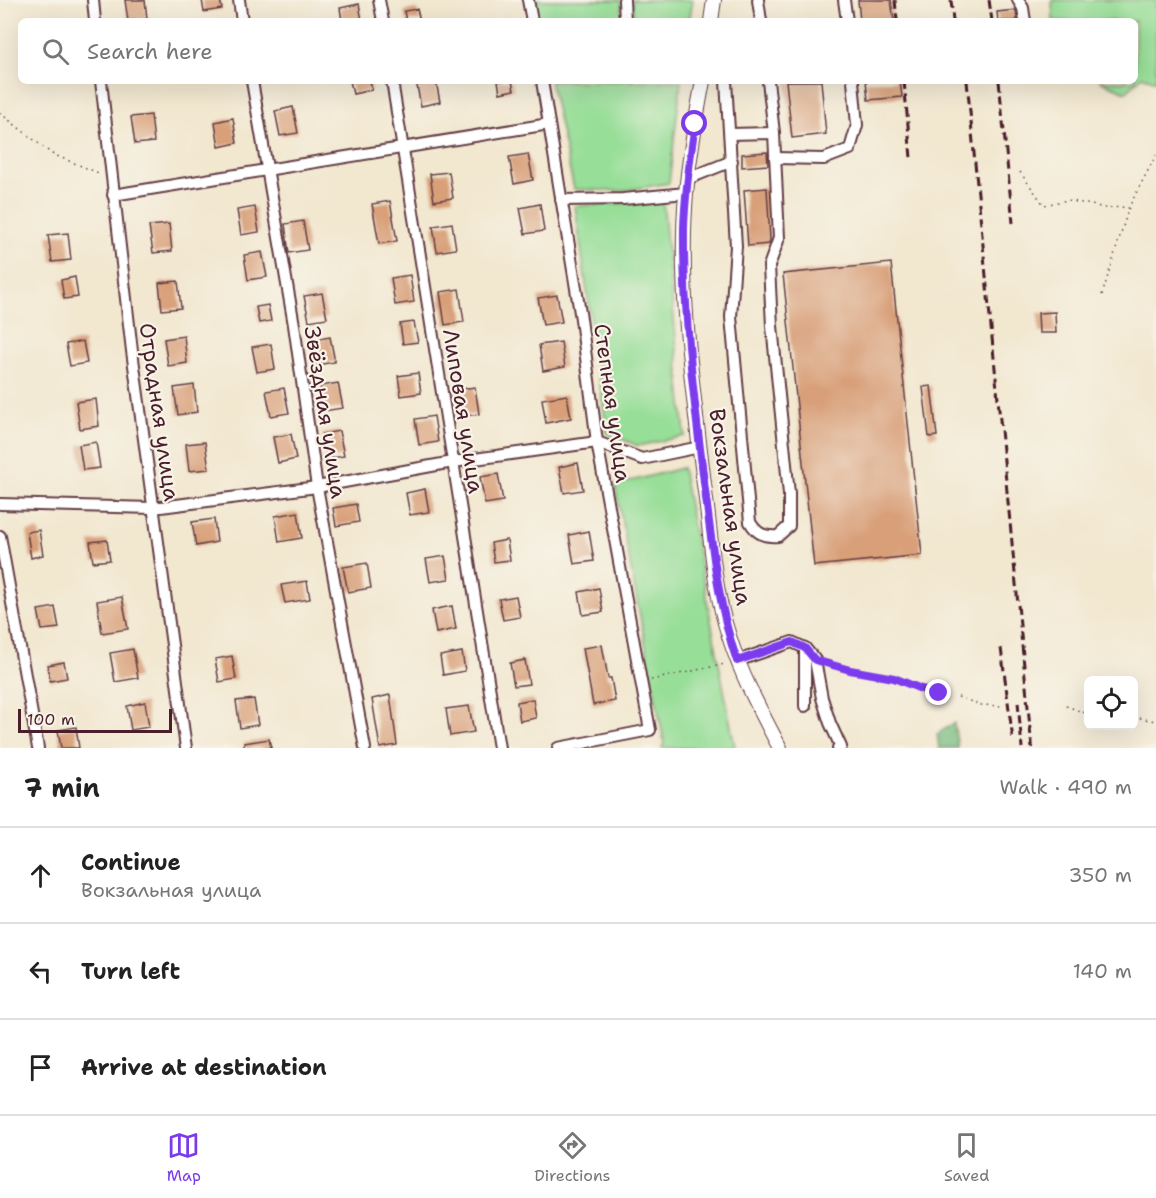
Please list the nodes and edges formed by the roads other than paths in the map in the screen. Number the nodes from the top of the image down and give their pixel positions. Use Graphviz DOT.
graph roads {
  1 [pos="93,0"];
  2 [pos="239,0"];
  3 [pos="379,0"];
  4 [pos="528,0"];
  5 [pos="624,0"];
  6 [pos="758,0"];
  7 [pos="844,0"];
  8 [pos="1018,0"];
  9 [pos="714,1"];
  10 [pos="95,18"];
  11 [pos="242,18"];
  12 [pos="382,18"];
  13 [pos="531,18"];
  14 [pos="625,18"];
  15 [pos="711,18"];
  16 [pos="717,18"];
  17 [pos="761,18"];
  18 [pos="847,18"];
  19 [pos="1025,18"];
  20 [pos="101,84"];
  21 [pos="252,84"];
  22 [pos="392,84"];
  23 [pos="542,84"];
  24 [pos="703,84"];
  25 [pos="726,84"];
  26 [pos="768,84"];
  27 [pos="853,84"];
  28 [pos="549,124"];
  29 [pos="774,133"];
  30 [pos="730,134"];
  31 [pos="403,148"];
  32 [pos="775,158"];
  33 [pos="732,161"];
  34 [pos="266,171"];
  35 [pos="687,186"];
  36 [pos="113,195"];
  37 [pos="561,200"];
  38 [pos="597,442"];
  39 [pos="700,447"];
  40 [pos="453,462"];
  41 [pos="317,487"];
  42 [pos="0,504"];
  43 [pos="153,508"];
  44 [pos="0,536"];
  45 [pos="805,648"];
  46 [pos="737,661"];
  47 [pos="805,706"];
  48 [pos="38,748"];
  49 [pos="186,748"];
  50 [pos="364,748"];
  51 [pos="499,748"];
  52 [pos="558,748"];
  53 [pos="780,748"];
  54 [pos="838,748"];
  1 -- 10 [label="street"];
  2 -- 11 [label="street"];
  3 -- 12 [label="street"];
  4 -- 13 [label="street"];
  5 -- 14 [label="street"];
  6 -- 17 [label="street"];
  7 -- 18 [label="street"];
  8 -- 19 [label="street"];
  9 -- 15 [label="main road"];
  9 -- 16 [label="street"];
  20 -- 36 [label="street, Отрадная улица"];
  21 -- 34 [label="street, Звёздная улица"];
  22 -- 31 [label="street, Липовая улица"];
  23 -- 28 [label="street, Степная улица"];
  24 -- 35 [label="main road, Вокзальная улица"];
  25 -- 30 [label="street"];
  26 -- 29 [label="street"];
  27 -- 32 [label="street"];
  28 -- 31 [label="street"];
  28 -- 37 [label="street, Степная улица"];
  29 -- 30 [label="street"];
  29 -- 32 [label="street"];
  30 -- 33 [label="street"];
  31 -- 34 [label="street"];
  31 -- 40 [label="street, Липовая улица"];
  32 -- 33 [label="street"];
  33 -- 35 [label="street"];
  34 -- 36 [label="street"];
  34 -- 41 [label="street, Звёздная улица"];
  35 -- 37 [label="street"];
  35 -- 39 [label="main road, Вокзальная улица"];
  36 -- 43 [label="street, Отрадная улица"];
  37 -- 38 [label="street, Степная улица"];
  38 -- 39 [label="street"];
  38 -- 40 [label="street"];
  38 -- 52 [label="street, Степная улица"];
  39 -- 46 [label="main road, Вокзальная улица"];
  40 -- 41 [label="street"];
  40 -- 51 [label="street, Липовая улица"];
  41 -- 43 [label="street"];
  41 -- 50 [label="street, Звёздная улица"];
  42 -- 43 [label="street"];
  43 -- 49 [label="street, Отрадная улица"];
  44 -- 48 [label="street"];
  45 -- 46 [label="street"];
  45 -- 47 [label="street"];
  45 -- 54 [label="street"];
  46 -- 53 [label="main road, Вокзальная улица"];
}
